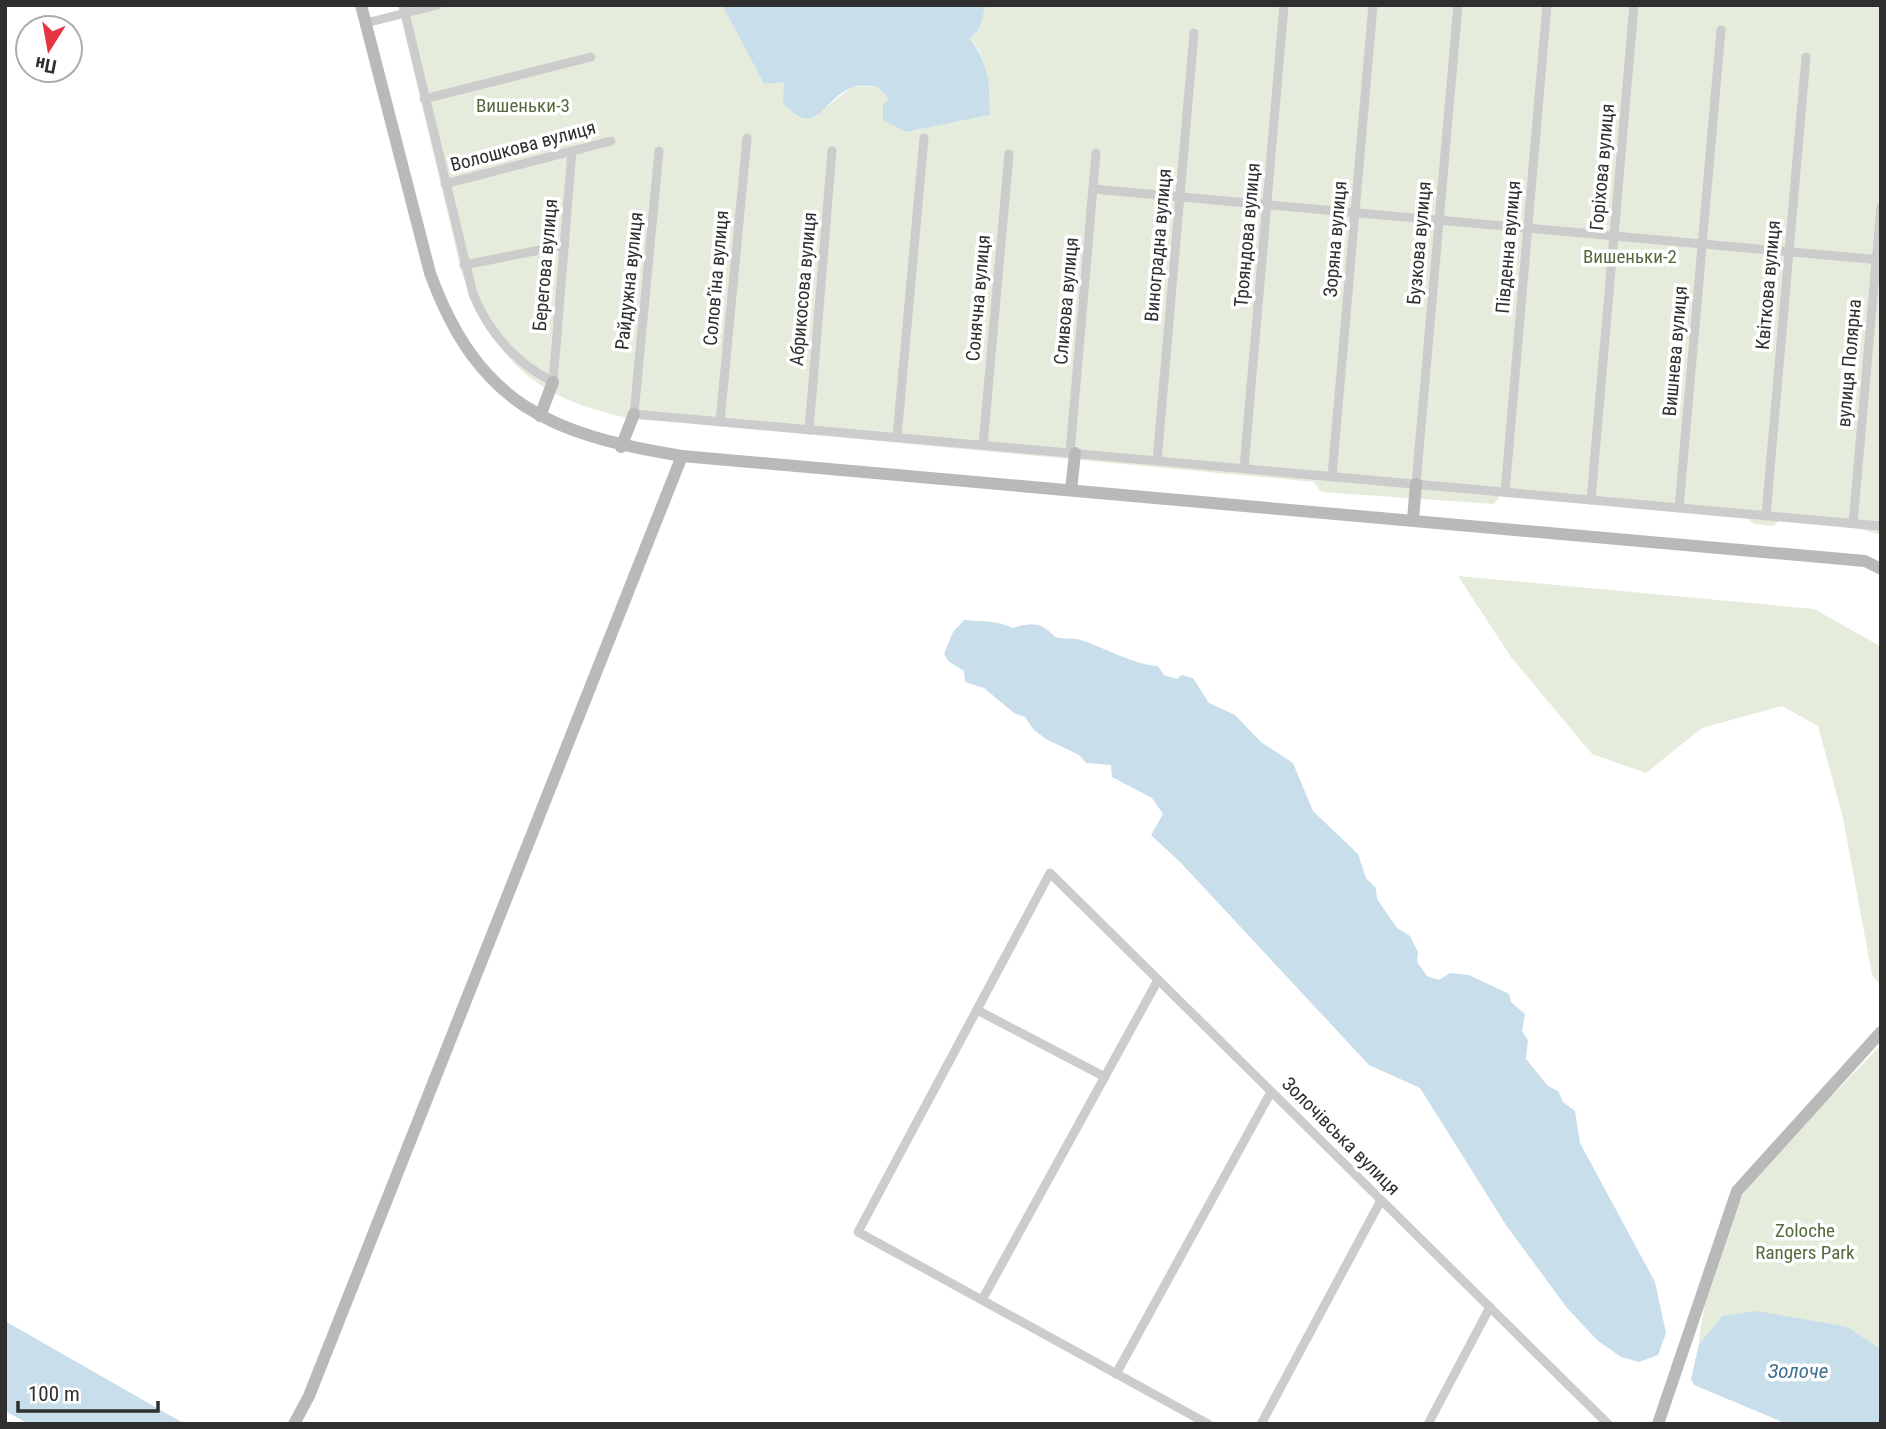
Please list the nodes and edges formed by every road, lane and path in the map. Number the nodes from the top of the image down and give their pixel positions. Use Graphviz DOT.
graph roads {
  1 [pos="361,5"];
  2 [pos="437,5"];
  3 [pos="1284,5"];
  4 [pos="1373,5"];
  5 [pos="1458,5"];
  6 [pos="1547,5"];
  7 [pos="1634,5"];
  8 [pos="404,9"];
  9 [pos="366,23"];
  10 [pos="1721,30"];
  11 [pos="1194,33"];
  12 [pos="590,57"];
  13 [pos="1806,57"];
  14 [pos="424,99"];
  15 [pos="747,138"];
  16 [pos="924,138"];
  17 [pos="611,141"];
  18 [pos="659,150"];
  19 [pos="572,151"];
  20 [pos="832,151"];
  21 [pos="1096,153"];
  22 [pos="1009,154"];
  23 [pos="445,184"];
  24 [pos="1093,189"];
  25 [pos="1180,197"];
  26 [pos="1267,205"];
  27 [pos="1881,207"];
  28 [pos="1355,213"];
  29 [pos="1439,220"];
  30 [pos="1528,228"];
  31 [pos="1614,236"];
  32 [pos="1702,244"];
  33 [pos="565,245"];
  34 [pos="1789,251"];
  35 [pos="1878,260"];
  36 [pos="464,265"];
  37 [pos="553,382"];
  38 [pos="634,414"];
  39 [pos="540,416"];
  40 [pos="720,422"];
  41 [pos="809,429"];
  42 [pos="897,438"];
  43 [pos="983,445"];
  44 [pos="621,447"];
  45 [pos="1072,453"];
  46 [pos="681,456"];
  47 [pos="1157,461"];
  48 [pos="1244,468"];
  49 [pos="1332,476"];
  50 [pos="1416,484"];
  51 [pos="1072,490"];
  52 [pos="1505,492"];
  53 [pos="1591,500"];
  54 [pos="1679,508"];
  55 [pos="1766,515"];
  56 [pos="1413,520"];
  57 [pos="1853,523"];
  58 [pos="1881,526"];
  59 [pos="1881,569"];
  60 [pos="1158,980"];
  61 [pos="977,1010"];
  62 [pos="1881,1032"];
  63 [pos="1105,1077"];
  64 [pos="1272,1092"];
  65 [pos="1381,1200"];
  66 [pos="982,1300"];
  67 [pos="1490,1307"];
  68 [pos="1116,1374"];
  69 [pos="294,1424"];
  70 [pos="1208,1424"];
  71 [pos="1261,1424"];
  72 [pos="1428,1424"];
  73 [pos="1608,1424"];
  74 [pos="1658,1424"];
  1 -- 9 [label="street"];
  2 -- 8 [label="street"];
  3 -- 26 [label="street, Трояндова вулиця"];
  4 -- 28 [label="street, Зоряна вулиця"];
  5 -- 29 [label="street, Бузкова вулиця"];
  6 -- 30 [label="street, Південна вулиця"];
  7 -- 31 [label="street, Горіхова вулиця"];
  8 -- 9 [label="street"];
  8 -- 14 [label="street"];
  9 -- 39 [label="street"];
  10 -- 32 [label="street, Вишнева вулиця"];
  11 -- 25 [label="street, Виноградна вулиця"];
  12 -- 14 [label="street"];
  13 -- 34 [label="street, Квіткова вулиця"];
  14 -- 23 [label="street"];
  15 -- 40 [label="street, Соловʼїна вулиця"];
  16 -- 42 [label="street"];
  17 -- 19 [label="street, Волошкова вулиця"];
  18 -- 38 [label="street, Райдужна вулиця"];
  19 -- 23 [label="street, Волошкова вулиця"];
  19 -- 33 [label="street, Берегова вулиця"];
  20 -- 41 [label="street, Абрикосова вулиця"];
  21 -- 24 [label="street, Сливова вулиця"];
  22 -- 43 [label="street, Сонячна вулиця"];
  23 -- 36 [label="street"];
  24 -- 25 [label="street"];
  24 -- 45 [label="street, Сливова вулиця"];
  25 -- 26 [label="street"];
  25 -- 47 [label="street, Виноградна вулиця"];
  26 -- 28 [label="street"];
  26 -- 48 [label="street, Трояндова вулиця"];
  27 -- 35 [label="street, вулиця Полярна"];
  28 -- 29 [label="street"];
  28 -- 49 [label="street, Зоряна вулиця"];
  29 -- 30 [label="street"];
  29 -- 50 [label="street, Бузкова вулиця"];
  30 -- 31 [label="street"];
  30 -- 52 [label="street, Південна вулиця"];
  31 -- 32 [label="street"];
  31 -- 53 [label="street, Горіхова вулиця"];
  32 -- 34 [label="street"];
  32 -- 54 [label="street, Вишнева вулиця"];
  33 -- 36 [label="street"];
  33 -- 37 [label="street, Берегова вулиця"];
  34 -- 35 [label="street"];
  34 -- 55 [label="street, Квіткова вулиця"];
  35 -- 57 [label="street, вулиця Полярна"];
  36 -- 37 [label="street"];
  37 -- 39 [label="street"];
  38 -- 40 [label="street"];
  38 -- 44 [label="street"];
  39 -- 44 [label="street"];
  40 -- 41 [label="street"];
  41 -- 42 [label="street"];
  42 -- 43 [label="street"];
  43 -- 45 [label="street"];
  44 -- 46 [label="street"];
  45 -- 47 [label="street"];
  45 -- 51 [label="street"];
  46 -- 51 [label="street"];
  46 -- 69 [label="street"];
  47 -- 48 [label="street"];
  48 -- 49 [label="street"];
  49 -- 50 [label="street"];
  50 -- 52 [label="street"];
  50 -- 56 [label="street"];
  51 -- 56 [label="street"];
  52 -- 53 [label="street"];
  53 -- 54 [label="street"];
  54 -- 55 [label="street"];
  55 -- 57 [label="street"];
  56 -- 59 [label="street"];
  57 -- 58 [label="street"];
  60 -- 61 [label="street, Золочівська вулиця"];
  60 -- 63 [label="street"];
  60 -- 64 [label="street, Золочівська вулиця"];
  61 -- 63 [label="street"];
  61 -- 66 [label="street"];
  62 -- 74 [label="street"];
  63 -- 66 [label="street"];
  64 -- 65 [label="street, Золочівська вулиця"];
  64 -- 68 [label="street"];
  65 -- 67 [label="street, Золочівська вулиця"];
  65 -- 71 [label="street"];
  66 -- 68 [label="street"];
  67 -- 72 [label="street"];
  67 -- 73 [label="street, Золочівська вулиця"];
  68 -- 70 [label="street"];
}
